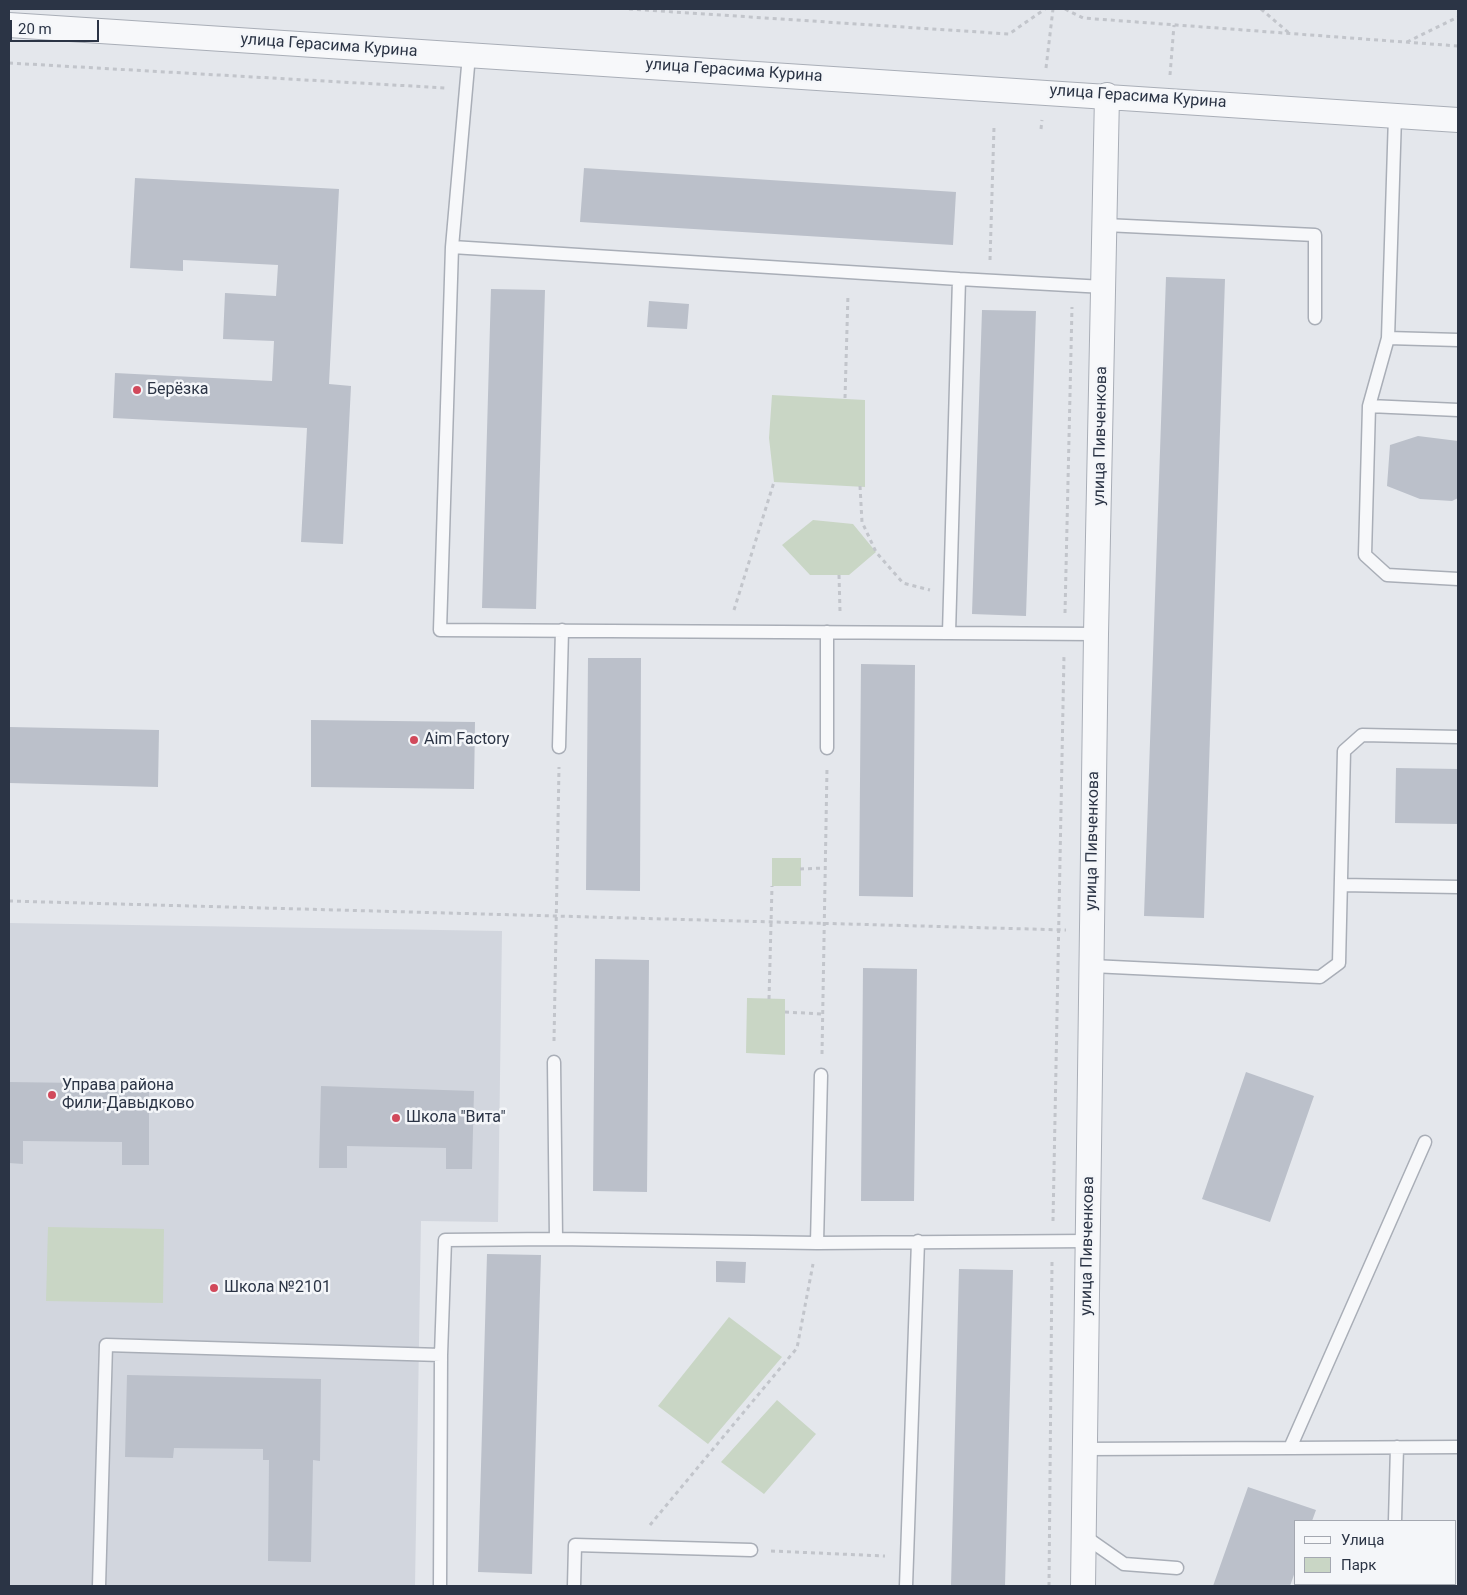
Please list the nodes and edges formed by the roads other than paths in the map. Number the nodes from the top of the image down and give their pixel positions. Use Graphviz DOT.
graph roads {
  1 [pos="9,25"];
  2 [pos="468,55"];
  3 [pos="1107,95"];
  4 [pos="1395,116"];
  5 [pos="1458,120"];
  6 [pos="1105,225"];
  7 [pos="452,247"];
  8 [pos="959,279"];
  9 [pos="1104,287"];
  10 [pos="1315,318"];
  11 [pos="1388,338"];
  12 [pos="1458,340"];
  13 [pos="1369,406"];
  14 [pos="1458,410"];
  15 [pos="1458,579"];
  16 [pos="562,630"];
  17 [pos="827,632"];
  18 [pos="949,633"];
  19 [pos="1096,634"];
  20 [pos="1458,737"];
  21 [pos="559,747"];
  22 [pos="827,748"];
  23 [pos="1341,885"];
  24 [pos="1458,887"];
  25 [pos="1092,966"];
  26 [pos="554,1062"];
  27 [pos="821,1075"];
  28 [pos="1425,1142"];
  29 [pos="556,1239"];
  30 [pos="918,1241"];
  31 [pos="1088,1241"];
  32 [pos="818,1243"];
  33 [pos="441,1355"];
  34 [pos="1458,1446"];
  35 [pos="1397,1447"];
  36 [pos="1290,1448"];
  37 [pos="1085,1449"];
  38 [pos="1395,1520"];
  39 [pos="1084,1536"];
  40 [pos="751,1550"];
  41 [pos="1177,1568"];
  42 [pos="99,1586"];
  43 [pos="440,1586"];
  44 [pos="574,1586"];
  45 [pos="906,1586"];
  46 [pos="1084,1586"];
  1 -- 2 [label="street, улица Герасима Курина"];
  2 -- 3 [label="street, улица Герасима Курина"];
  2 -- 7 [label="lane"];
  3 -- 4 [label="street, улица Герасима Курина"];
  3 -- 6 [label="street, улица Пивченкова"];
  4 -- 5 [label="street, улица Герасима Курина"];
  4 -- 11 [label="lane"];
  6 -- 9 [label="street, улица Пивченкова"];
  6 -- 10 [label="lane"];
  7 -- 8 [label="lane"];
  7 -- 16 [label="lane"];
  8 -- 9 [label="lane"];
  8 -- 18 [label="lane"];
  9 -- 19 [label="street, улица Пивченкова"];
  11 -- 12 [label="lane"];
  11 -- 13 [label="lane"];
  13 -- 14 [label="lane"];
  13 -- 15 [label="lane"];
  16 -- 17 [label="lane"];
  16 -- 21 [label="lane"];
  17 -- 18 [label="lane"];
  17 -- 22 [label="lane"];
  18 -- 19 [label="lane"];
  19 -- 25 [label="street, улица Пивченкова"];
  20 -- 23 [label="lane"];
  23 -- 24 [label="lane"];
  23 -- 25 [label="lane"];
  25 -- 31 [label="street, улица Пивченкова"];
  26 -- 29 [label="lane"];
  27 -- 32 [label="lane"];
  28 -- 36 [label="lane"];
  29 -- 32 [label="lane"];
  29 -- 33 [label="lane"];
  30 -- 31 [label="lane"];
  30 -- 32 [label="lane"];
  30 -- 45 [label="lane"];
  31 -- 37 [label="street, улица Пивченкова"];
  33 -- 42 [label="lane"];
  33 -- 43 [label="lane"];
  34 -- 35 [label="lane"];
  35 -- 36 [label="lane"];
  35 -- 38 [label="lane"];
  36 -- 37 [label="lane"];
  37 -- 39 [label="street, улица Пивченкова"];
  39 -- 41 [label="lane"];
  39 -- 46 [label="street, улица Пивченкова"];
  40 -- 44 [label="lane"];
}
